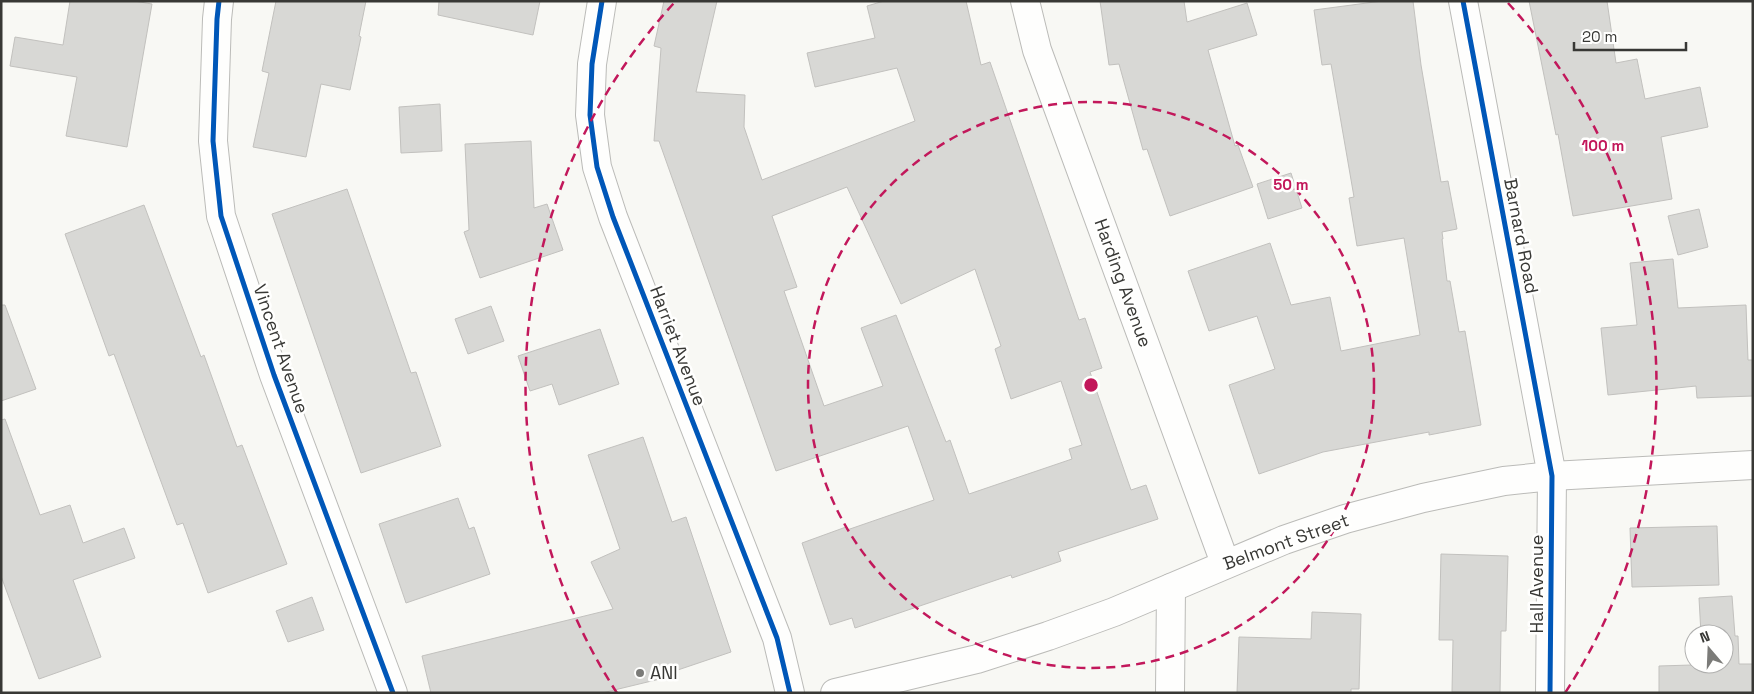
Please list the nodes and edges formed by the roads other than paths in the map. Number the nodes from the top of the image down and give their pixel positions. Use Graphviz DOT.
graph roads {
  1 [pos="219,1"];
  2 [pos="602,1"];
  3 [pos="1025,1"];
  4 [pos="1463,1"];
  5 [pos="1753,465"];
  6 [pos="1552,476"];
  7 [pos="1225,563"];
  8 [pos="1170,588"];
  9 [pos="393,693"];
  10 [pos="790,693"];
  11 [pos="835,693"];
  12 [pos="1170,693"];
  13 [pos="1550,693"];
  1 -- 9 [label="street, Vincent Avenue"];
  2 -- 10 [label="street, Harriet Avenue"];
  3 -- 7 [label="street, Harding Avenue"];
  4 -- 6 [label="street, Barnard Road"];
  5 -- 6 [label="street, Belmont Street"];
  6 -- 7 [label="street, Belmont Street"];
  6 -- 13 [label="street, Hall Avenue"];
  7 -- 8 [label="street, Belmont Street"];
  8 -- 11 [label="street, Belmont Street"];
  8 -- 12 [label="street"];
}
